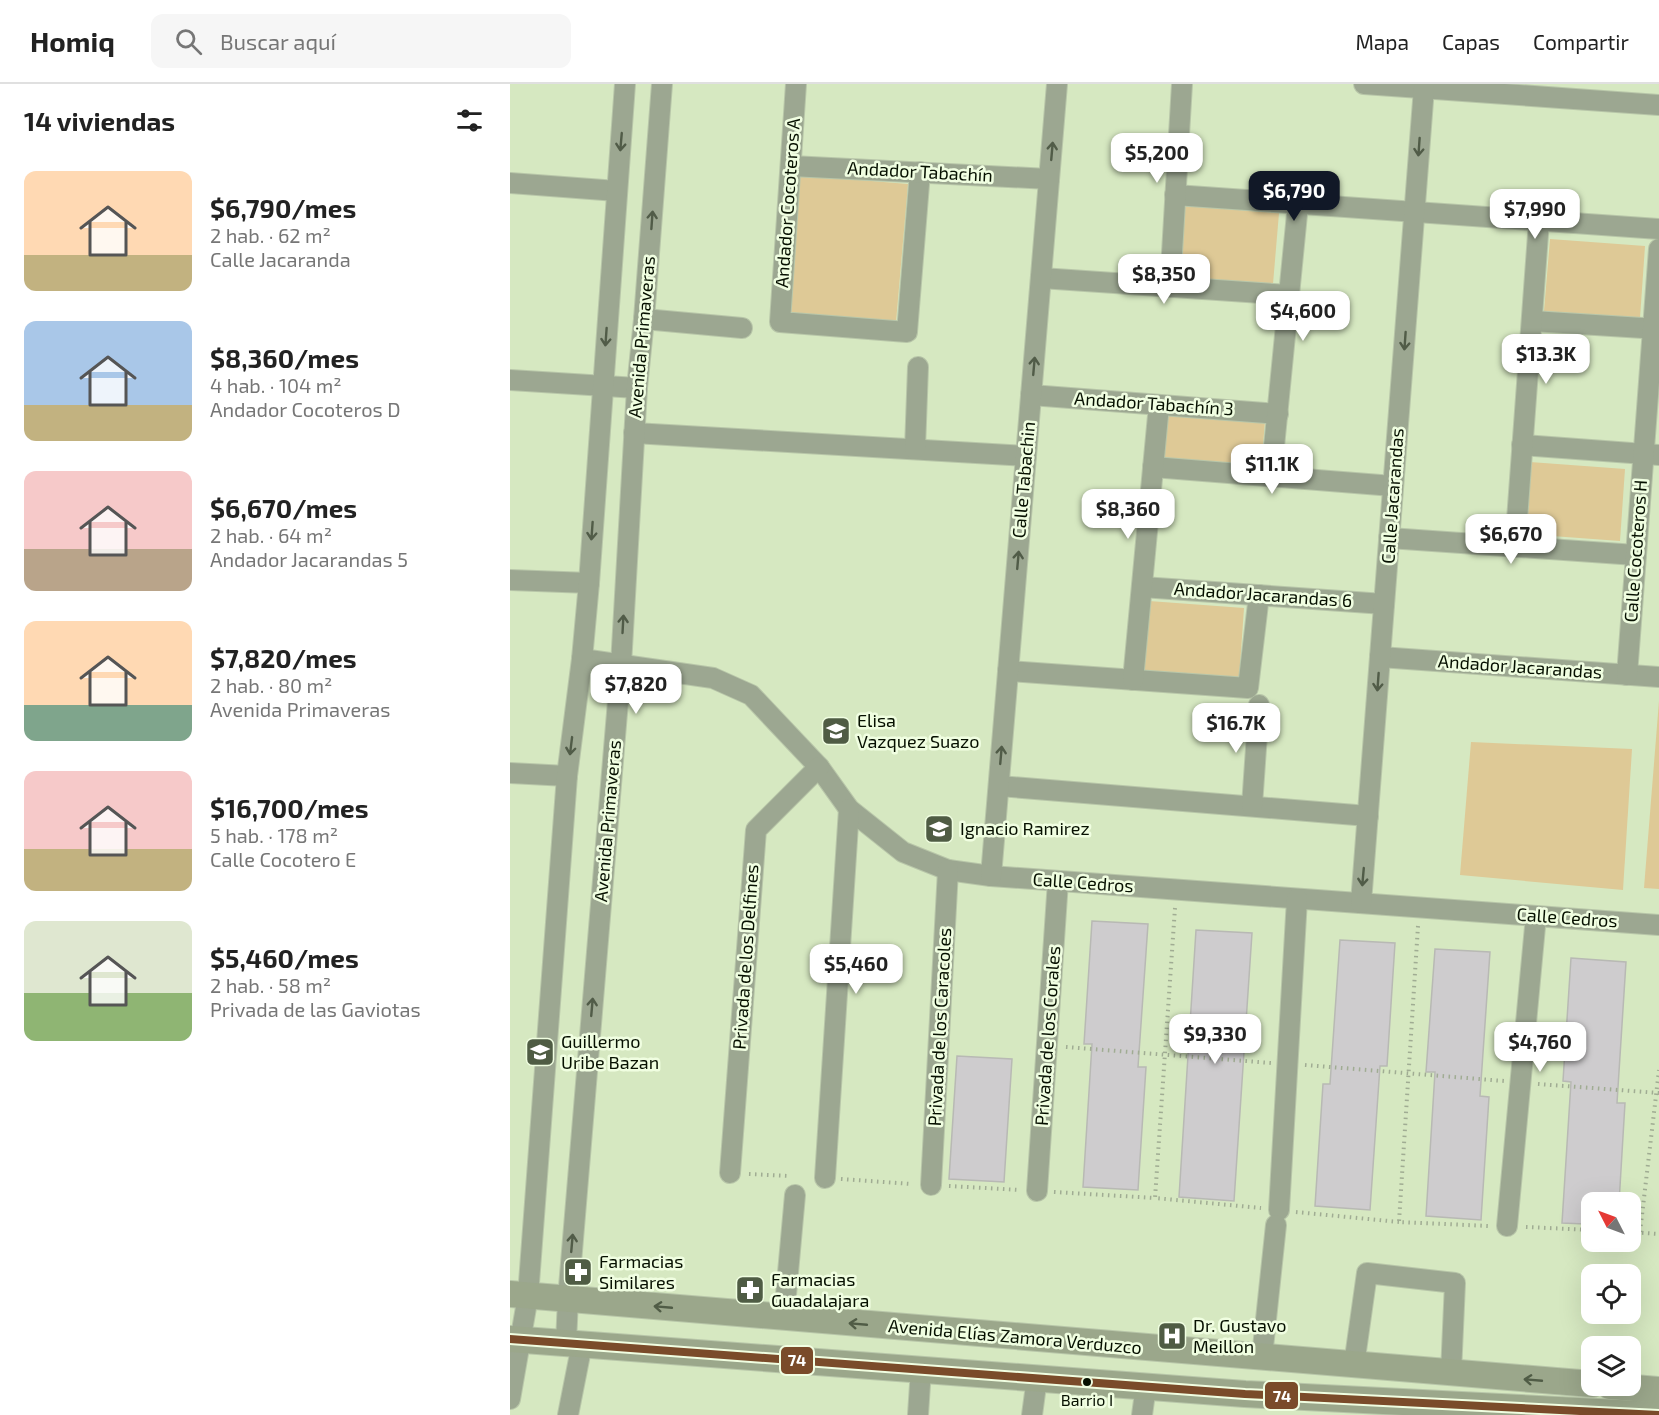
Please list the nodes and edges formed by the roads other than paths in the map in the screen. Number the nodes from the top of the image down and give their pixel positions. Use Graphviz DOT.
graph roads {
  1 [pos="626,84"];
  2 [pos="662,84"];
  3 [pos="796,84"];
  4 [pos="1057,84"];
  5 [pos="1182,84"];
  6 [pos="1364,84"];
  7 [pos="1432,87"];
  8 [pos="1659,105"];
  9 [pos="791,166"];
  10 [pos="920,172"];
  11 [pos="1049,179"];
  12 [pos="510,183"];
  13 [pos="617,191"];
  14 [pos="1175,195"];
  15 [pos="1299,204"];
  16 [pos="1414,213"];
  17 [pos="1539,221"];
  18 [pos="1659,229"];
  19 [pos="1659,249"];
  20 [pos="1041,278"];
  21 [pos="1170,287"];
  22 [pos="1289,295"];
  23 [pos="644,320"];
  24 [pos="1532,321"];
  25 [pos="742,328"];
  26 [pos="1656,329"];
  27 [pos="918,367"];
  28 [pos="510,380"];
  29 [pos="602,386"];
  30 [pos="637,388"];
  31 [pos="1031,395"];
  32 [pos="1160,405"];
  33 [pos="1278,414"];
  34 [pos="634,433"];
  35 [pos="1522,445"];
  36 [pos="915,448"];
  37 [pos="1651,454"];
  38 [pos="1026,456"];
  39 [pos="1153,467"];
  40 [pos="1271,477"];
  41 [pos="1394,486"];
  42 [pos="1389,538"];
  43 [pos="1515,547"];
  44 [pos="1636,555"];
  45 [pos="510,580"];
  46 [pos="589,583"];
  47 [pos="1142,587"];
  48 [pos="1259,595"];
  49 [pos="1384,603"];
  50 [pos="1380,657"];
  51 [pos="582,660"];
  52 [pos="621,665"];
  53 [pos="1008,671"];
  54 [pos="1627,675"];
  55 [pos="1659,677"];
  56 [pos="1133,680"];
  57 [pos="1259,705"];
  58 [pos="819,767"];
  59 [pos="510,773"];
  60 [pos="567,776"];
  61 [pos="999,786"];
  62 [pos="1252,806"];
  63 [pos="849,809"];
  64 [pos="1368,816"];
  65 [pos="948,870"];
  66 [pos="991,876"];
  67 [pos="1058,881"];
  68 [pos="1297,899"];
  69 [pos="1361,903"];
  70 [pos="1536,916"];
  71 [pos="1659,925"];
  72 [pos="730,1173"];
  73 [pos="825,1178"];
  74 [pos="932,1185"];
  75 [pos="1037,1191"];
  76 [pos="795,1195"];
  77 [pos="1507,1227"];
  78 [pos="519,1295"];
  79 [pos="568,1299"];
  80 [pos="784,1317"];
  81 [pos="515,1339"];
  82 [pos="574,1343"];
  83 [pos="1262,1358"];
  84 [pos="1354,1365"];
  85 [pos="1394,1368"];
  86 [pos="921,1369"];
  87 [pos="1451,1373"];
  88 [pos="1037,1378"];
  89 [pos="1581,1383"];
  90 [pos="1146,1386"];
  91 [pos="1641,1389"];
  92 [pos="1659,1390"];
  93 [pos="1245,1394"];
  94 [pos="510,1399"];
  95 [pos="568,1415"];
  96 [pos="918,1415"];
  97 [pos="1032,1415"];
  98 [pos="1142,1415"];
  99 [pos="1659,1415"];
  1 -- 13 [label="street, Avenida Primaveras, one-way"];
  23 -- 2 [label="street, Avenida Primaveras, one-way"];
  3 -- 9 [label="street, Andador Cocoteros A"];
  11 -- 4 [label="street, Calle Tabachin, one-way"];
  5 -- 14 [label="street"];
  6 -- 7 [label="street"];
  7 -- 8 [label="street"];
  7 -- 16 [label="street, Calle Jacarandas, one-way"];
  9 -- 10 [label="street, Andador Tabachín"];
  9 -- 10 [label="street, Andador Cocoteros A"];
  10 -- 11 [label="street, Andador Tabachín"];
  11 -- 20 [label="street, Calle Tabachin"];
  12 -- 13 [label="street"];
  13 -- 29 [label="street, Avenida Primaveras, one-way"];
  14 -- 15 [label="street"];
  14 -- 21 [label="street"];
  15 -- 16 [label="street"];
  15 -- 22 [label="street"];
  16 -- 17 [label="street"];
  16 -- 41 [label="street, Calle Jacarandas, one-way"];
  17 -- 18 [label="street"];
  17 -- 24 [label="street"];
  19 -- 26 [label="street, Calle Cocoteros H"];
  20 -- 21 [label="street"];
  31 -- 20 [label="street, Calle Tabachin, one-way"];
  21 -- 22 [label="street"];
  22 -- 33 [label="street"];
  23 -- 25 [label="street"];
  23 -- 30 [label="street, Avenida Primaveras"];
  24 -- 26 [label="street"];
  24 -- 35 [label="street"];
  26 -- 37 [label="street, Calle Cocoteros H"];
  27 -- 36 [label="street"];
  28 -- 29 [label="street"];
  29 -- 30 [label="street"];
  29 -- 46 [label="street, Avenida Primaveras, one-way"];
  30 -- 34 [label="street, Avenida Primaveras"];
  31 -- 32 [label="street, Andador Tabachín 3"];
  31 -- 38 [label="street, Calle Tabachin"];
  32 -- 33 [label="street, Andador Tabachín 3"];
  32 -- 39 [label="street"];
  33 -- 40 [label="street"];
  34 -- 36 [label="street"];
  52 -- 34 [label="street, Avenida Primaveras, one-way"];
  35 -- 37 [label="street"];
  35 -- 43 [label="street"];
  36 -- 38 [label="street"];
  37 -- 44 [label="street, Calle Cocoteros H"];
  53 -- 38 [label="street, Calle Tabachin, one-way"];
  39 -- 40 [label="street"];
  39 -- 47 [label="street"];
  40 -- 41 [label="street"];
  41 -- 42 [label="street, Calle Jacarandas"];
  42 -- 43 [label="street"];
  42 -- 49 [label="street, Calle Jacarandas"];
  43 -- 44 [label="street"];
  44 -- 54 [label="street, Calle Cocoteros H"];
  45 -- 46 [label="street"];
  46 -- 51 [label="street, Avenida Primaveras"];
  47 -- 48 [label="street, Andador Jacarandas 6"];
  47 -- 56 [label="street"];
  48 -- 49 [label="street, Andador Jacarandas 6"];
  48 -- 56 [label="street"];
  49 -- 50 [label="street, Calle Jacarandas"];
  50 -- 54 [label="street, Andador Jacarandas"];
  50 -- 64 [label="street, Calle Jacarandas, one-way"];
  51 -- 52 [label="street, Calle Cedros"];
  51 -- 60 [label="street, Avenida Primaveras, one-way"];
  52 -- 58 [label="street, Calle Cedros"];
  79 -- 52 [label="street, Avenida Primaveras, one-way"];
  53 -- 56 [label="street"];
  61 -- 53 [label="street, Calle Tabachin, one-way"];
  54 -- 55 [label="street, Andador Jacarandas"];
  57 -- 62 [label="street"];
  58 -- 63 [label="street, Calle Cedros"];
  58 -- 72 [label="street, Privada de los Delfines"];
  59 -- 60 [label="street"];
  60 -- 78 [label="street, Avenida Primaveras"];
  61 -- 62 [label="street"];
  61 -- 66 [label="street, Calle Tabachin"];
  62 -- 64 [label="street"];
  63 -- 65 [label="street, Calle Cedros"];
  63 -- 73 [label="street"];
  64 -- 69 [label="street, Calle Jacarandas, one-way"];
  65 -- 66 [label="street, Calle Cedros"];
  65 -- 74 [label="street, Privada de los Caracoles"];
  66 -- 67 [label="street, Calle Cedros"];
  67 -- 68 [label="street, Calle Cedros"];
  67 -- 75 [label="street, Privada de los Corales"];
  68 -- 69 [label="street, Calle Cedros"];
  68 -- 83 [label="street"];
  69 -- 70 [label="street, Calle Cedros"];
  70 -- 71 [label="street, Calle Cedros"];
  70 -- 77 [label="street"];
  76 -- 80 [label="street"];
  78 -- 79 [label="main road, Avenida Elías Zamora Verduzco"];
  78 -- 81 [label="street, Avenida Primaveras"];
  80 -- 79 [label="main road, Avenida Elías Zamora Verduzco, one-way"];
  79 -- 82 [label="street, Avenida Primaveras"];
  83 -- 80 [label="main road, Avenida Elías Zamora Verduzco, one-way"];
  81 -- 82 [label="main road"];
  81 -- 94 [label="street, Avenida Primaveras"];
  82 -- 86 [label="main road"];
  82 -- 95 [label="street, Avenida Primaveras"];
  83 -- 84 [label="main road, Avenida Elías Zamora Verduzco"];
  84 -- 85 [label="main road, Avenida Elías Zamora Verduzco"];
  84 -- 87 [label="street"];
  85 -- 87 [label="main road, Avenida Elías Zamora Verduzco"];
  85 -- 93 [label="main road"];
  86 -- 88 [label="main road"];
  86 -- 96 [label="street"];
  89 -- 87 [label="main road, Avenida Elías Zamora Verduzco, one-way"];
  88 -- 90 [label="main road"];
  88 -- 97 [label="street"];
  90 -- 93 [label="main road"];
  90 -- 98 [label="street"];
  91 -- 92 [label="main road"];
  93 -- 99 [label="main road"];
}
